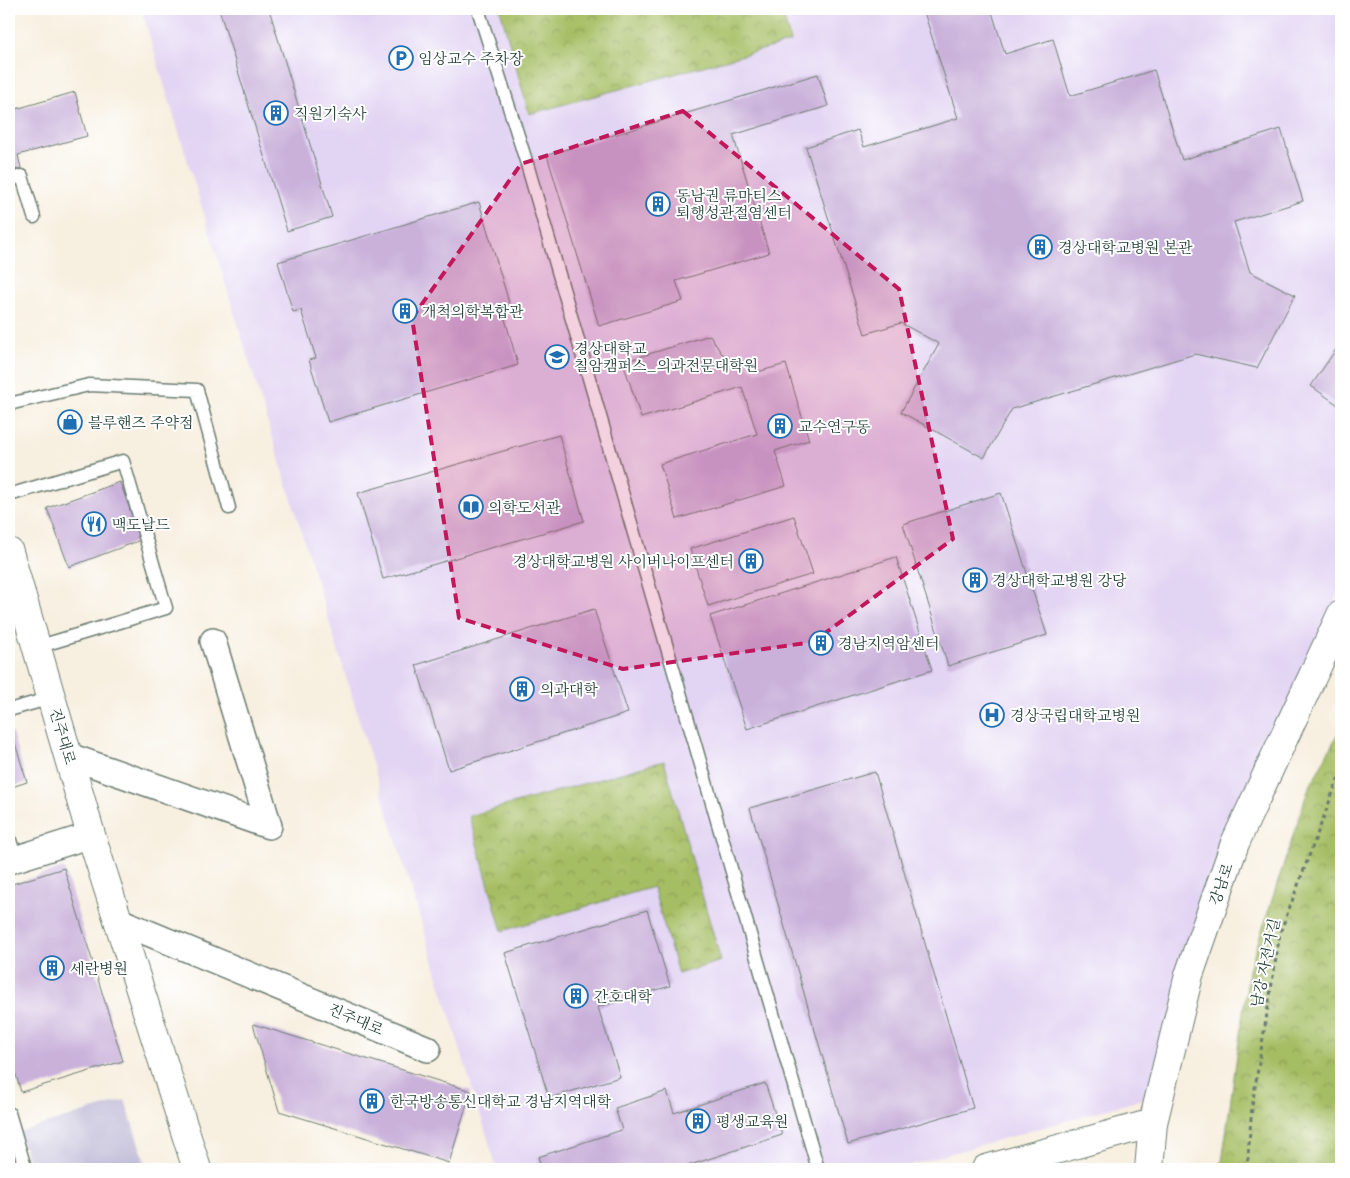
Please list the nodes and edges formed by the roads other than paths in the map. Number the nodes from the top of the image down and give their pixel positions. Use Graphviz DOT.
graph roads {
  1 [pos="478,9"];
  2 [pos="9,180"];
  3 [pos="34,217"];
  4 [pos="9,404"];
  5 [pos="9,495"];
  6 [pos="228,508"];
  7 [pos="9,552"];
  8 [pos="1341,615"];
  9 [pos="213,641"];
  10 [pos="37,647"];
  11 [pos="52,698"];
  12 [pos="9,710"];
  13 [pos="69,756"];
  14 [pos="91,835"];
  15 [pos="11,852"];
  16 [pos="117,920"];
  17 [pos="428,1049"];
  18 [pos="9,1113"];
  19 [pos="1153,1123"];
  20 [pos="25,1167"];
  21 [pos="9,1169"];
  22 [pos="197,1169"];
  23 [pos="818,1169"];
  24 [pos="986,1169"];
  25 [pos="1149,1169"];
  1 -- 23 [label="lane"];
  2 -- 3 [label="lane"];
  4 -- 6 [label="lane"];
  5 -- 10 [label="lane"];
  7 -- 10 [label="street, 진주대로"];
  8 -- 19 [label="street, 강남로"];
  9 -- 13 [label="street"];
  10 -- 11 [label="street, 진주대로"];
  11 -- 12 [label="lane"];
  11 -- 13 [label="street, 진주대로"];
  13 -- 14 [label="street, 진주대로"];
  14 -- 15 [label="street"];
  14 -- 16 [label="street, 진주대로"];
  16 -- 17 [label="street, 진주대로"];
  16 -- 22 [label="street, 진주대로"];
  18 -- 20 [label="lane"];
  19 -- 24 [label="street"];
  19 -- 25 [label="street, 강남로"];
  20 -- 21 [label="lane"];
}
